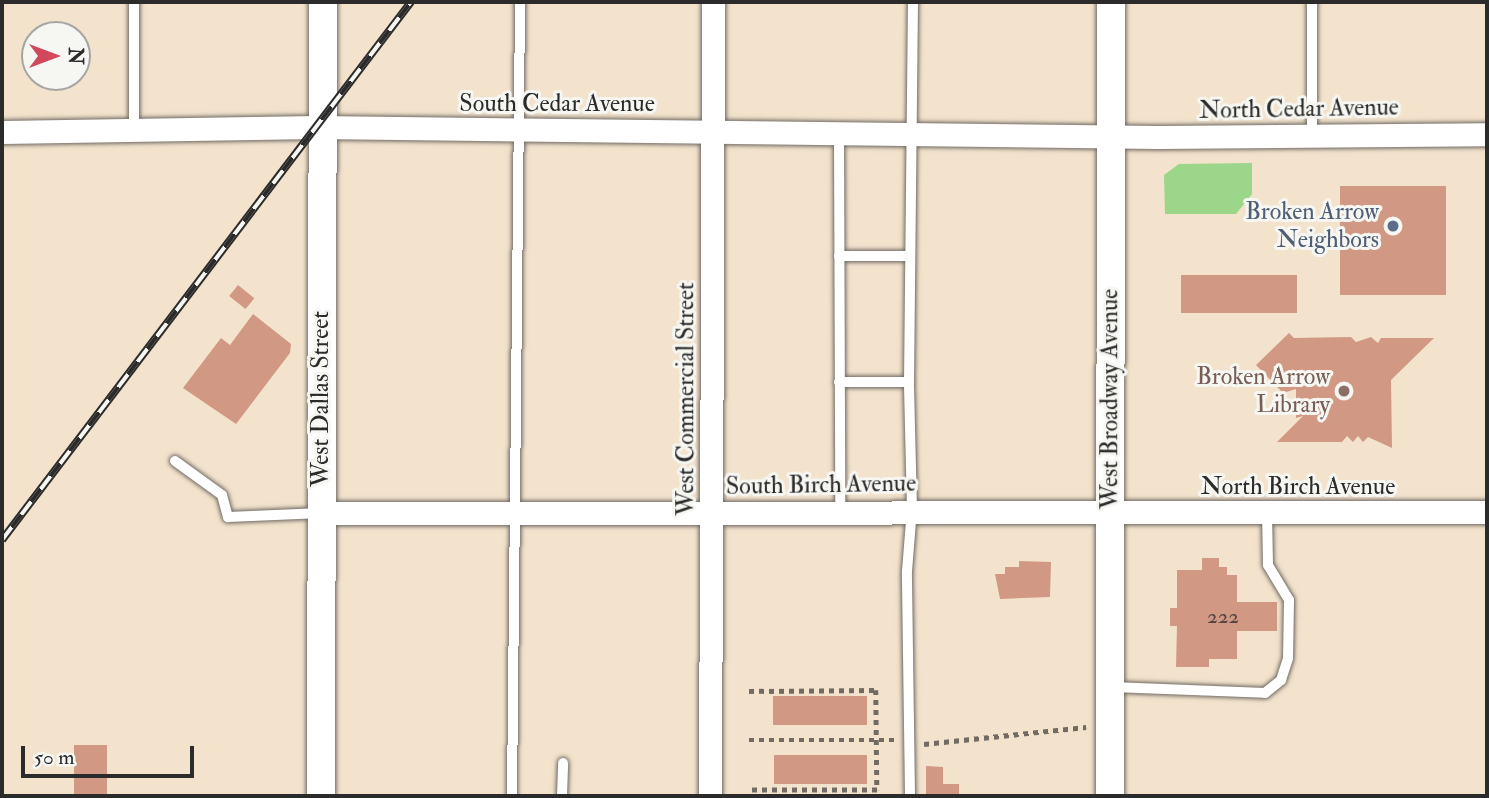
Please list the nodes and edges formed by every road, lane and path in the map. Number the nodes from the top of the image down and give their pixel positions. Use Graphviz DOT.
graph roads {
  1 [pos="134,2"];
  2 [pos="323,2"];
  3 [pos="520,2"];
  4 [pos="713,2"];
  5 [pos="913,2"];
  6 [pos="1111,2"];
  7 [pos="1312,2"];
  8 [pos="323,127"];
  9 [pos="134,130"];
  10 [pos="713,130"];
  11 [pos="2,132"];
  12 [pos="519,132"];
  13 [pos="839,134"];
  14 [pos="913,134"];
  15 [pos="1487,134"];
  16 [pos="1312,135"];
  17 [pos="1112,136"];
  18 [pos="839,256"];
  19 [pos="909,256"];
  20 [pos="839,382"];
  21 [pos="909,382"];
  22 [pos="175,461"];
  23 [pos="912,509"];
  24 [pos="840,510"];
  25 [pos="513,512"];
  26 [pos="712,512"];
  27 [pos="1487,512"];
  28 [pos="322,513"];
  29 [pos="1110,513"];
  30 [pos="1267,514"];
  31 [pos="1110,687"];
  32 [pos="749,691"];
  33 [pos="1110,726"];
  34 [pos="749,740"];
  35 [pos="876,740"];
  36 [pos="908,744"];
  37 [pos="563,763"];
  38 [pos="749,790"];
  39 [pos="321,796"];
  40 [pos="512,796"];
  41 [pos="562,796"];
  42 [pos="710,796"];
  43 [pos="910,796"];
  44 [pos="1110,796"];
  1 -- 9 [label="lane"];
  2 -- 8 [label="street, West Dallas Street"];
  3 -- 12 [label="lane"];
  4 -- 10 [label="street, West Commercial Street"];
  5 -- 14 [label="lane"];
  6 -- 17 [label="street, West Broadway Avenue"];
  7 -- 16 [label="lane"];
  8 -- 9 [label="street, South Cedar Avenue"];
  8 -- 12 [label="street, South Cedar Avenue"];
  8 -- 28 [label="street, West Dallas Street"];
  9 -- 11 [label="street, South Cedar Avenue"];
  10 -- 12 [label="street, South Cedar Avenue"];
  10 -- 13 [label="street, South Cedar Avenue"];
  10 -- 26 [label="street, West Commercial Street"];
  12 -- 25 [label="lane"];
  13 -- 14 [label="street, South Cedar Avenue"];
  13 -- 18 [label="lane"];
  14 -- 17 [label="street, South Cedar Avenue"];
  14 -- 19 [label="lane"];
  15 -- 16 [label="street, North Cedar Avenue"];
  16 -- 17 [label="street, North Cedar Avenue"];
  17 -- 29 [label="street, West Broadway Avenue"];
  18 -- 19 [label="lane"];
  18 -- 20 [label="lane"];
  19 -- 21 [label="lane"];
  20 -- 21 [label="lane"];
  20 -- 24 [label="lane"];
  21 -- 23 [label="lane"];
  22 -- 28 [label="lane"];
  23 -- 24 [label="street, South Birch Avenue"];
  23 -- 29 [label="street, South Birch Avenue"];
  23 -- 36 [label="lane"];
  24 -- 26 [label="street, South Birch Avenue"];
  25 -- 26 [label="street, South Birch Avenue"];
  25 -- 28 [label="street, South Birch Avenue"];
  25 -- 40 [label="lane"];
  26 -- 42 [label="street, West Commercial Street"];
  27 -- 30 [label="street, North Birch Avenue"];
  28 -- 39 [label="street, West Dallas Street"];
  29 -- 30 [label="street, North Birch Avenue"];
  29 -- 31 [label="street, West Broadway Avenue"];
  30 -- 31 [label="lane"];
  31 -- 33 [label="street, West Broadway Avenue"];
  32 -- 35 [label="path"];
  33 -- 36 [label="path"];
  33 -- 44 [label="street, West Broadway Avenue"];
  34 -- 35 [label="path"];
  35 -- 36 [label="path"];
  35 -- 38 [label="path"];
  36 -- 43 [label="lane"];
  37 -- 41 [label="lane"];
}
